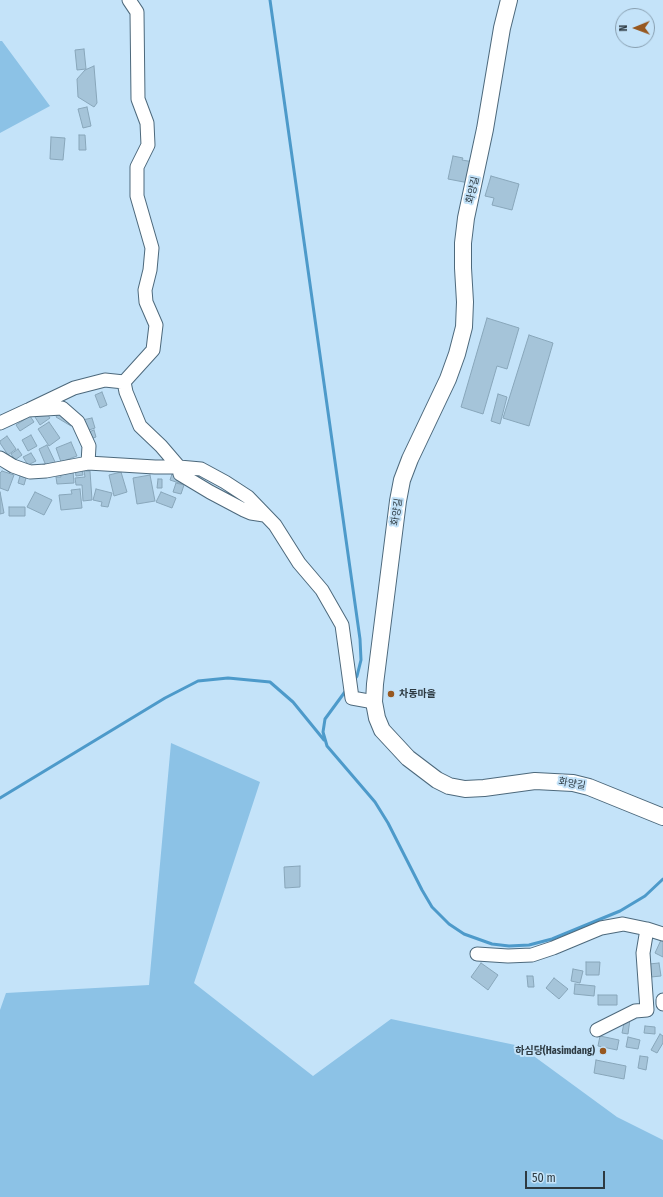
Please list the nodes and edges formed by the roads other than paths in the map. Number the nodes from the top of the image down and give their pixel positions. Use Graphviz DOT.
graph roads {
  1 [pos="129,0"];
  2 [pos="509,0"];
  3 [pos="124,382"];
  4 [pos="28,410"];
  5 [pos="0,423"];
  6 [pos="0,458"];
  7 [pos="88,463"];
  8 [pos="180,467"];
  9 [pos="374,702"];
  10 [pos="663,817"];
  11 [pos="647,929"];
  12 [pos="663,934"];
  13 [pos="477,954"];
  14 [pos="663,1000"];
  15 [pos="663,1004"];
  16 [pos="597,1030"];
  1 -- 3 [label="street"];
  2 -- 9 [label="street, 화양길"];
  3 -- 4 [label="street"];
  3 -- 8 [label="street"];
  4 -- 5 [label="street"];
  4 -- 7 [label="street"];
  6 -- 7 [label="street"];
  7 -- 8 [label="street"];
  8 -- 9 [label="street"];
  9 -- 10 [label="street, 화양길"];
  11 -- 12 [label="street"];
  11 -- 13 [label="street"];
  11 -- 16 [label="street"];
  14 -- 15 [label="street"];
}
